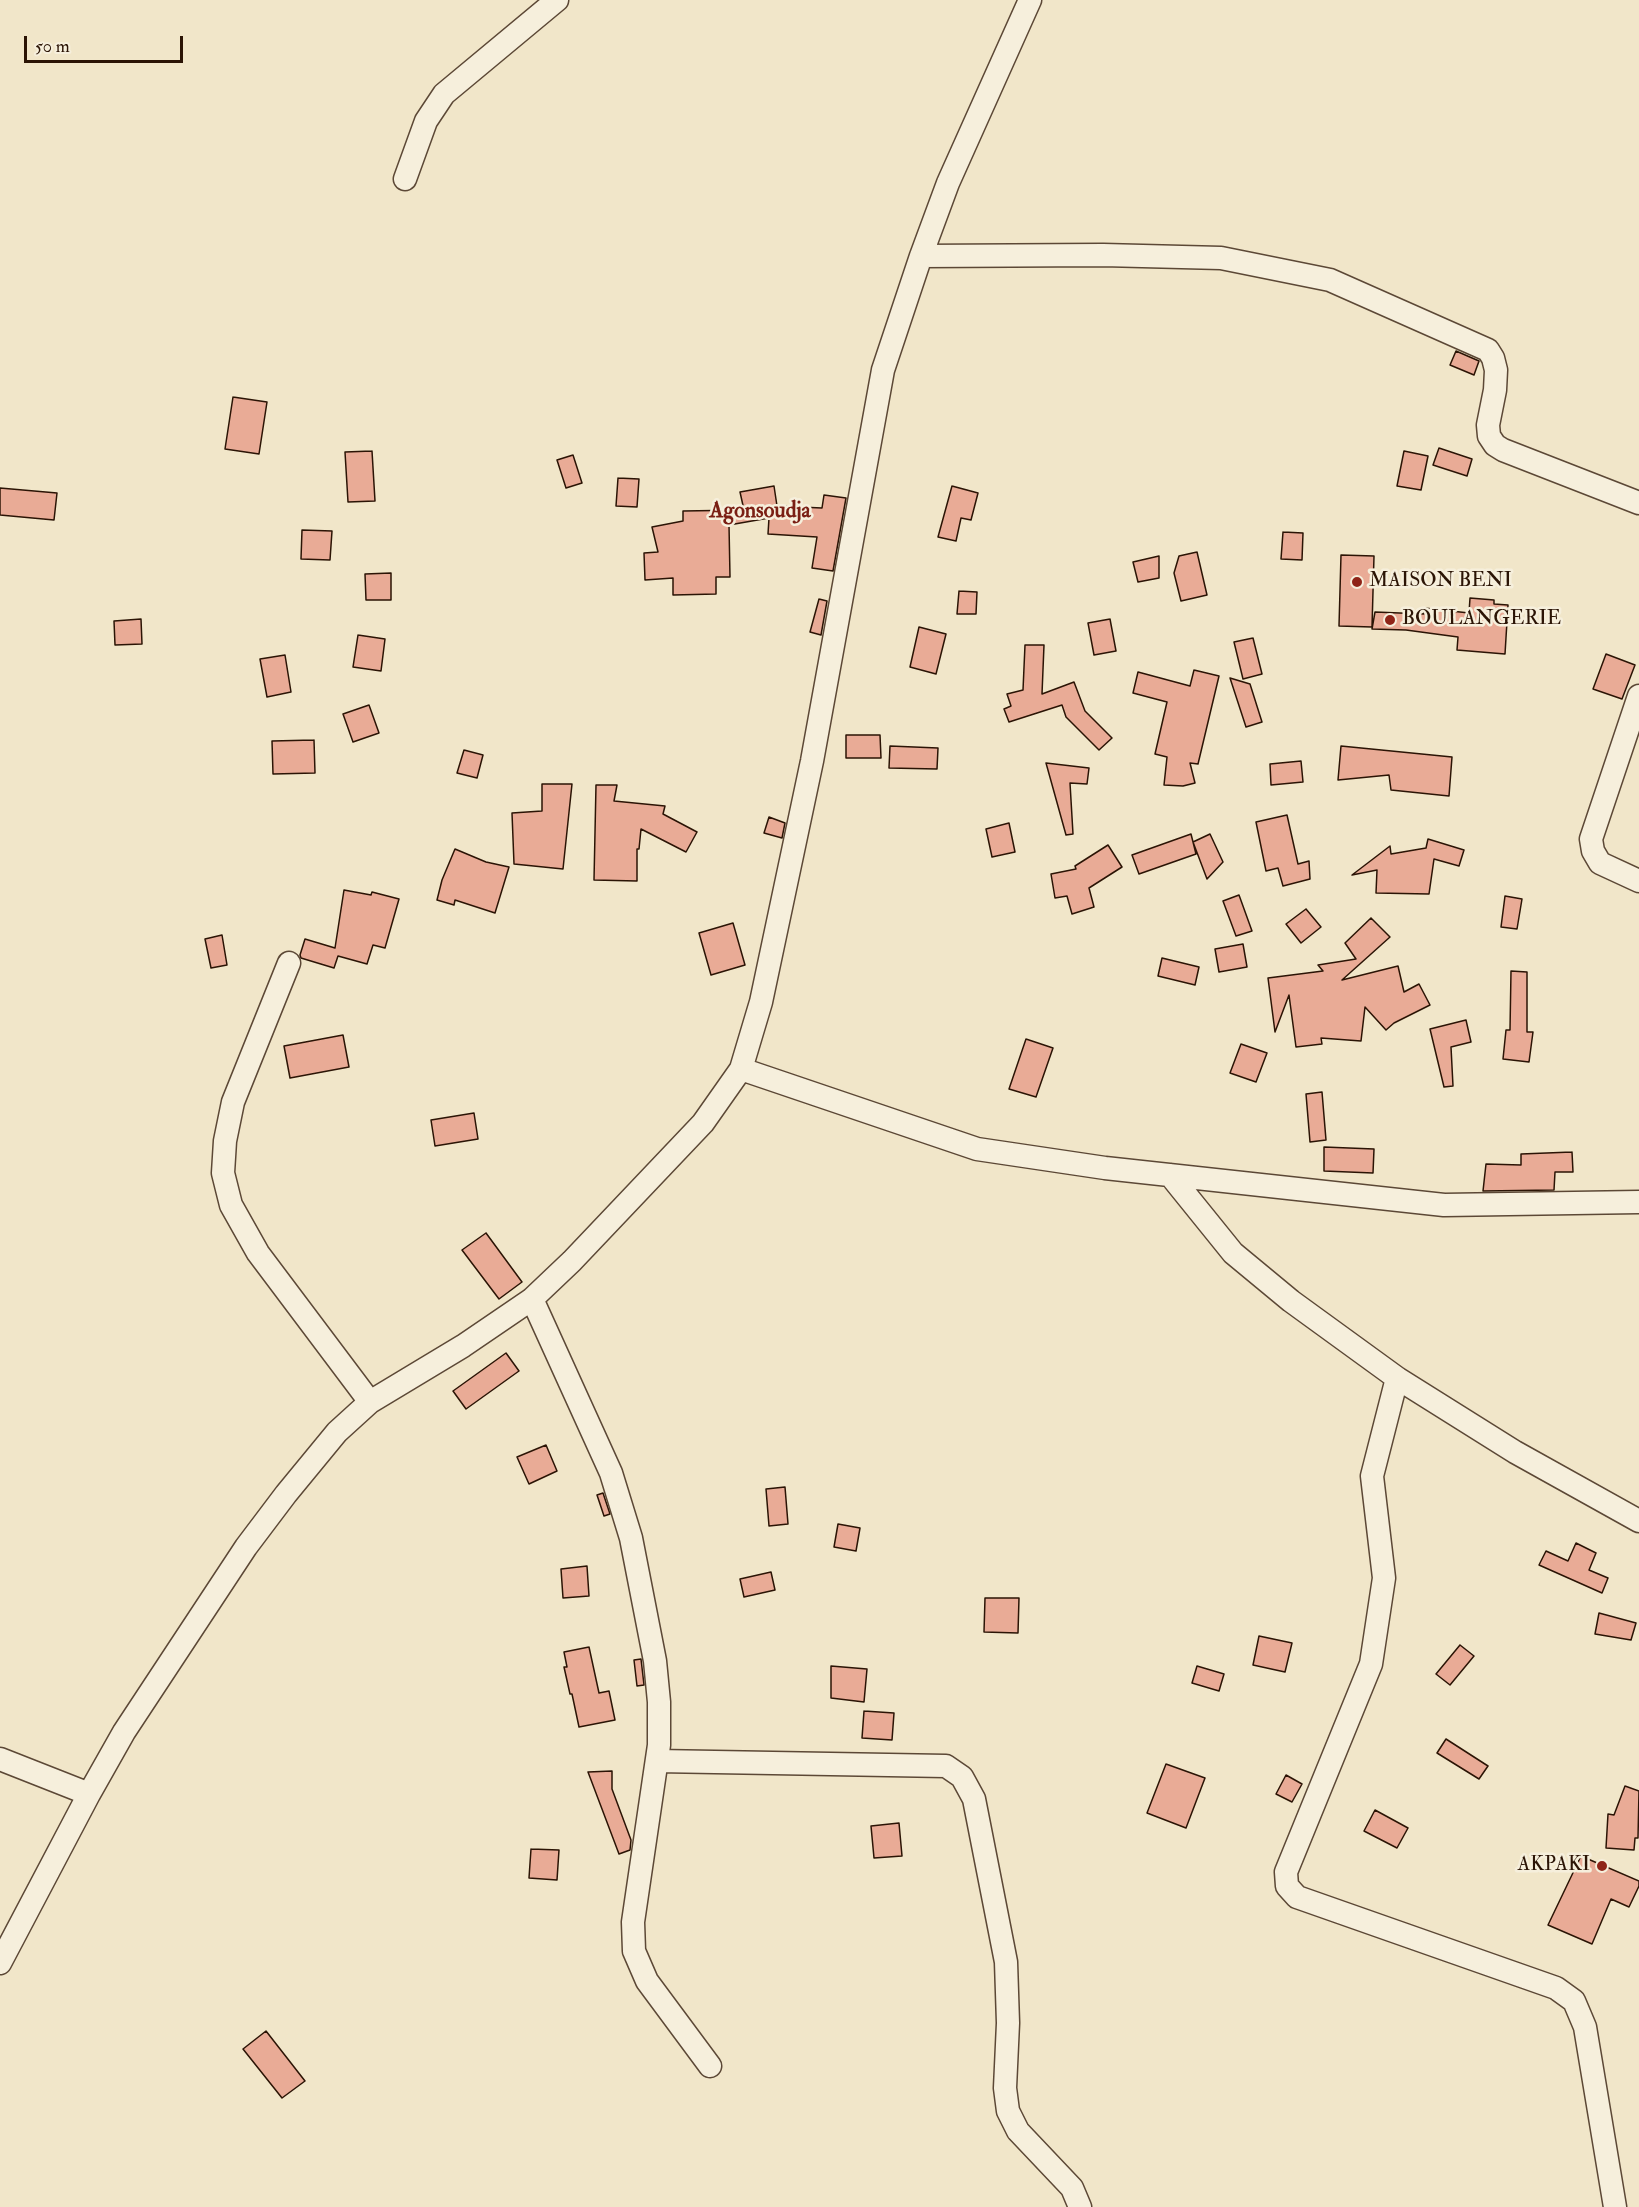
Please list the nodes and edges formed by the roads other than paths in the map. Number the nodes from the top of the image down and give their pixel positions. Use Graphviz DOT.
graph roads {
  1 [pos="557,0"];
  2 [pos="1030,0"];
  3 [pos="405,179"];
  4 [pos="921,256"];
  5 [pos="1639,503"];
  6 [pos="1639,696"];
  7 [pos="1639,881"];
  8 [pos="289,963"];
  9 [pos="741,1069"];
  10 [pos="1170,1175"];
  11 [pos="1639,1202"];
  12 [pos="532,1299"];
  13 [pos="1397,1378"];
  14 [pos="370,1402"];
  15 [pos="1639,1521"];
  16 [pos="0,1759"];
  17 [pos="657,1761"];
  18 [pos="89,1794"];
  19 [pos="0,1964"];
  20 [pos="710,2066"];
  21 [pos="1080,2207"];
  22 [pos="1615,2207"];
  1 -- 3 [label="street"];
  2 -- 4 [label="street"];
  4 -- 5 [label="street"];
  4 -- 9 [label="street"];
  6 -- 7 [label="street"];
  8 -- 14 [label="street"];
  9 -- 10 [label="street"];
  9 -- 12 [label="street"];
  10 -- 11 [label="street"];
  10 -- 13 [label="street"];
  12 -- 14 [label="street"];
  12 -- 17 [label="street"];
  13 -- 15 [label="street"];
  13 -- 22 [label="street"];
  14 -- 18 [label="street"];
  16 -- 18 [label="street"];
  17 -- 20 [label="street"];
  17 -- 21 [label="street"];
  18 -- 19 [label="street"];
}
